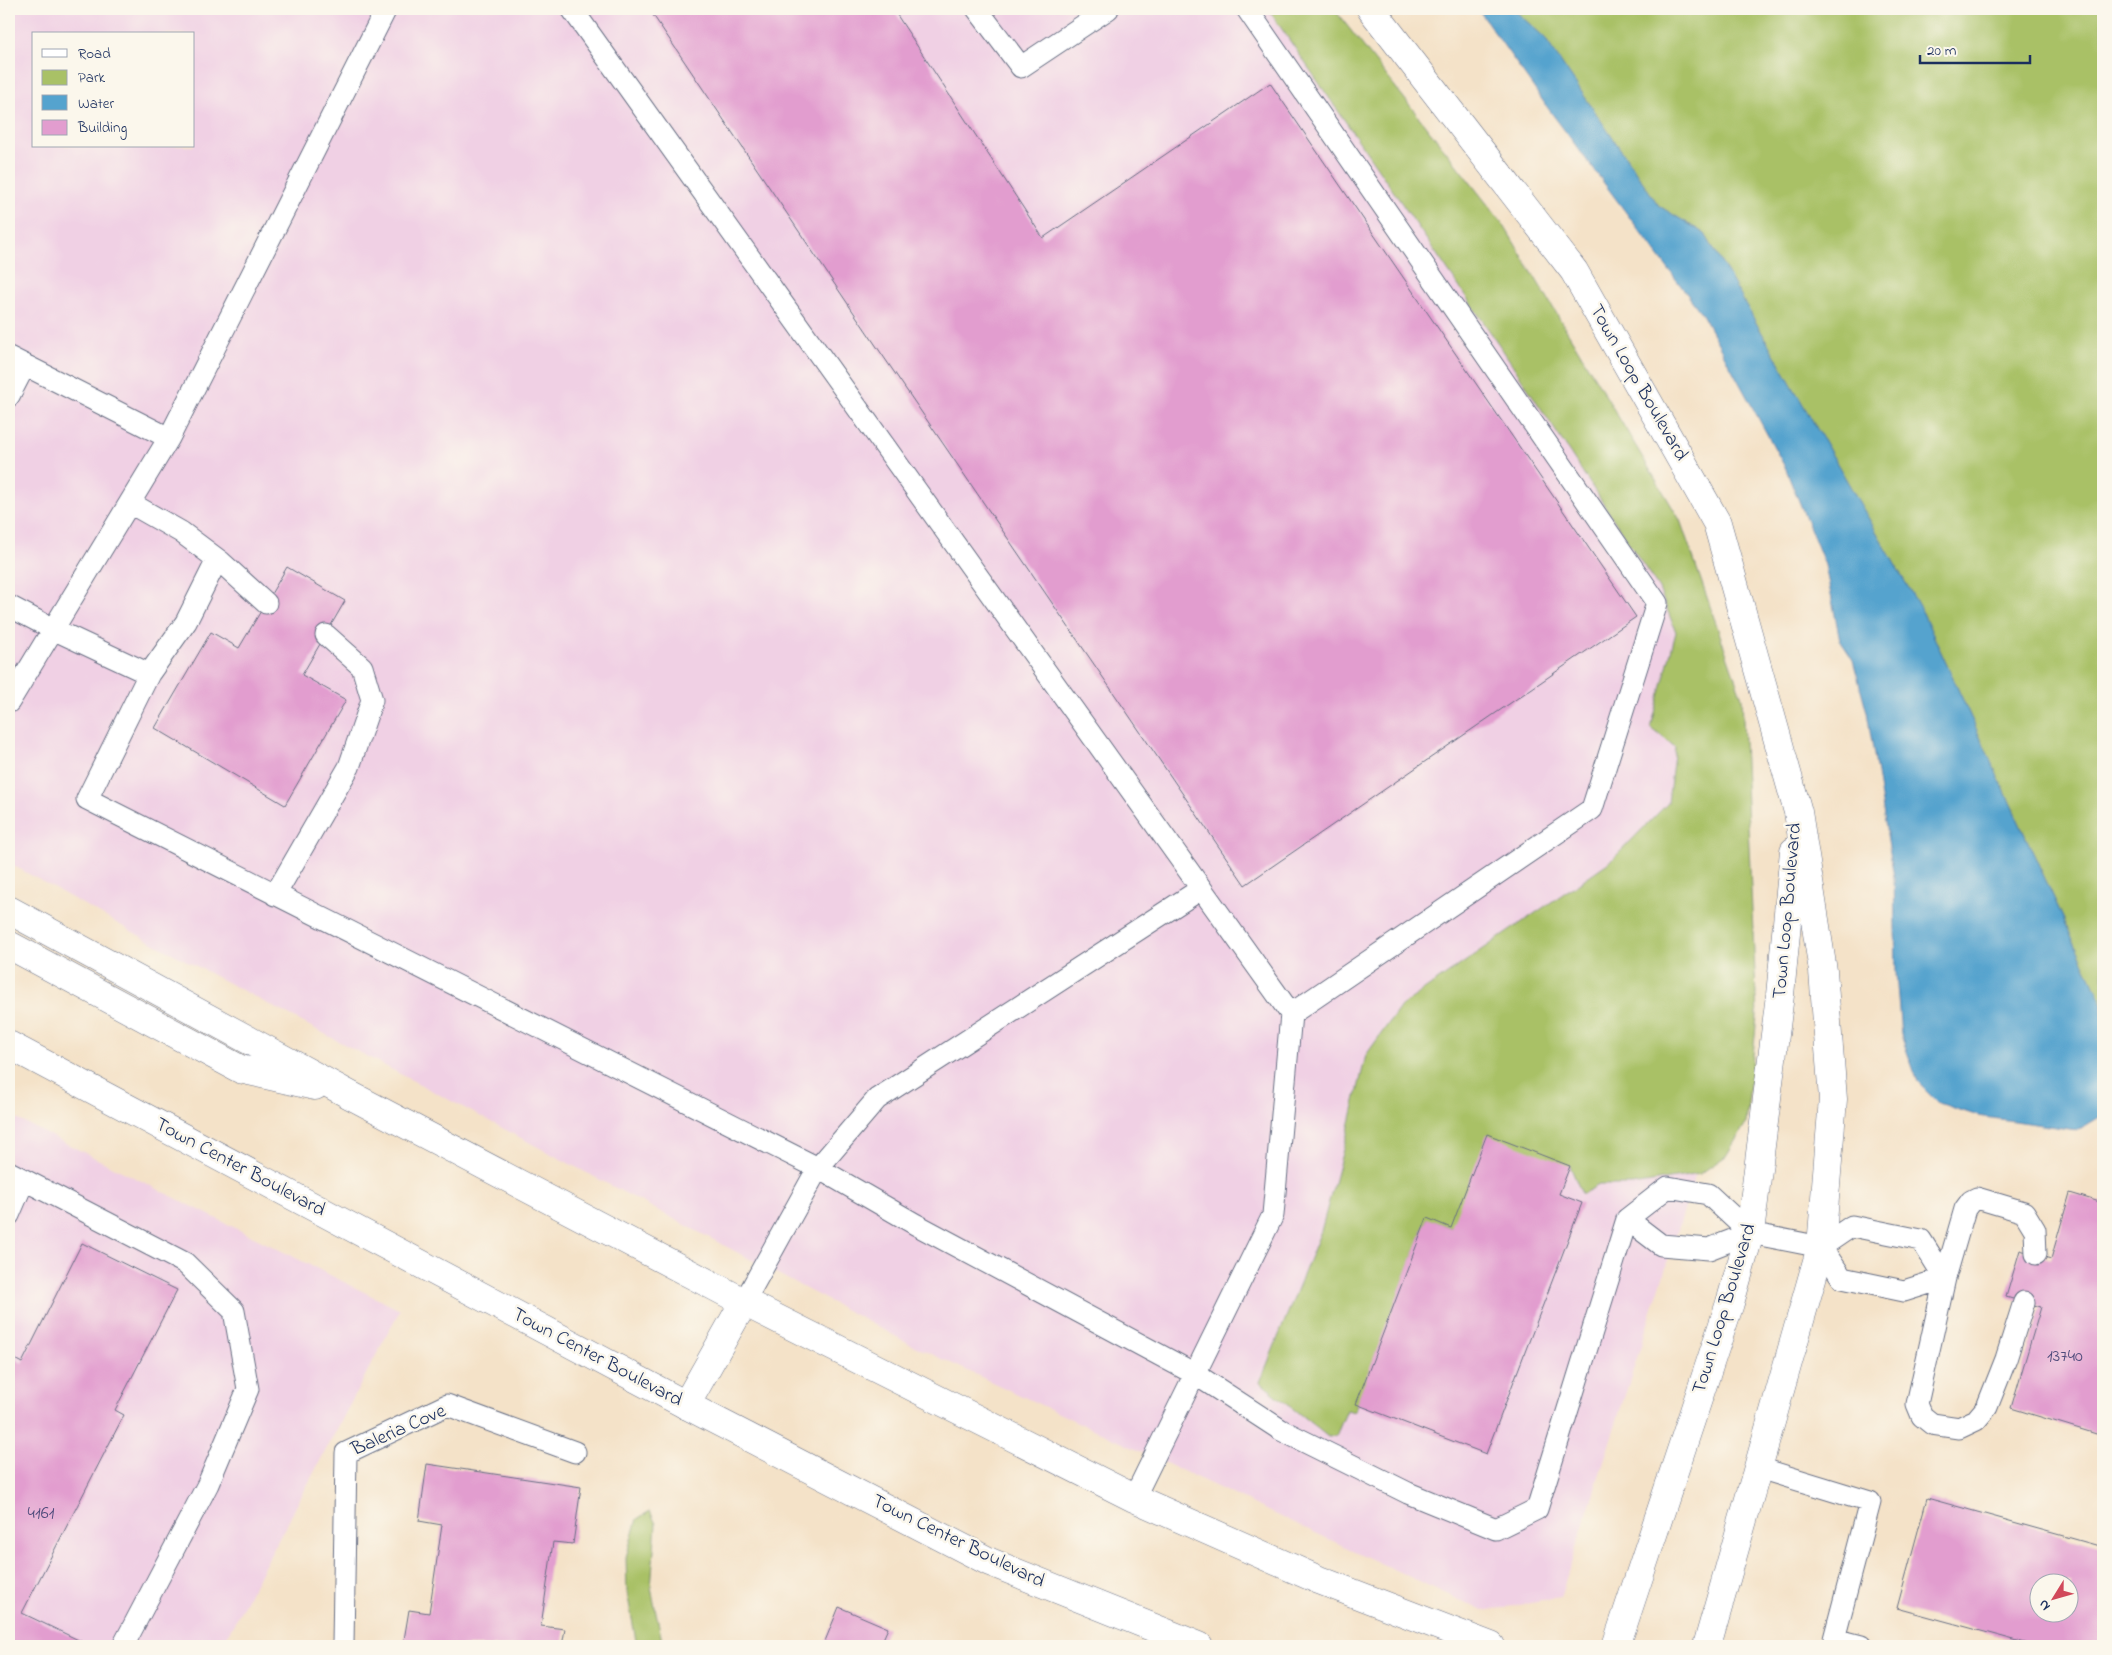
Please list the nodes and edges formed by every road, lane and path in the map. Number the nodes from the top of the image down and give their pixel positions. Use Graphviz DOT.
graph roads {
  1 [pos="386,9"];
  2 [pos="572,9"];
  3 [pos="977,9"];
  4 [pos="1108,9"];
  5 [pos="1247,9"];
  6 [pos="1371,9"];
  7 [pos="17,361"];
  8 [pos="9,396"];
  9 [pos="169,438"];
  10 [pos="130,503"];
  11 [pos="217,560"];
  12 [pos="266,602"];
  13 [pos="9,606"];
  14 [pos="53,629"];
  15 [pos="326,635"];
  16 [pos="149,674"];
  17 [pos="9,702"];
  18 [pos="1798,812"];
  19 [pos="1201,889"];
  20 [pos="275,895"];
  21 [pos="9,910"];
  22 [pos="9,945"];
  23 [pos="1291,1014"];
  24 [pos="9,1044"];
  25 [pos="350,1095"];
  26 [pos="818,1168"];
  27 [pos="16,1176"];
  28 [pos="9,1215"];
  29 [pos="1627,1219"];
  30 [pos="1750,1233"];
  31 [pos="1821,1247"];
  32 [pos="2036,1254"];
  33 [pos="1944,1278"];
  34 [pos="744,1302"];
  35 [pos="2024,1302"];
  36 [pos="1194,1374"];
  37 [pos="686,1405"];
  38 [pos="575,1452"];
  39 [pos="1759,1468"];
  40 [pos="1134,1498"];
  41 [pos="123,1646"];
  42 [pos="343,1646"];
  43 [pos="1199,1646"];
  44 [pos="1491,1646"];
  45 [pos="1616,1646"];
  46 [pos="1707,1646"];
  47 [pos="1860,1646"];
  1 -- 9 [label="lane"];
  2 -- 19 [label="lane"];
  3 -- 4 [label="lane"];
  5 -- 23 [label="lane"];
  6 -- 18 [label="street, Town Loop Boulevard"];
  7 -- 8 [label="lane"];
  7 -- 9 [label="lane"];
  9 -- 10 [label="lane"];
  10 -- 11 [label="lane"];
  10 -- 14 [label="lane"];
  11 -- 12 [label="lane"];
  11 -- 16 [label="lane"];
  13 -- 14 [label="lane"];
  14 -- 16 [label="lane"];
  14 -- 17 [label="lane"];
  15 -- 20 [label="lane"];
  16 -- 20 [label="lane"];
  18 -- 30 [label="street, Town Loop Boulevard"];
  18 -- 31 [label="street, Town Loop Boulevard"];
  19 -- 23 [label="lane"];
  19 -- 26 [label="lane"];
  20 -- 26 [label="lane"];
  21 -- 25 [label="street"];
  22 -- 25 [label="street"];
  23 -- 36 [label="lane"];
  24 -- 37 [label="street, Town Center Boulevard"];
  25 -- 34 [label="street"];
  26 -- 34 [label="lane"];
  26 -- 36 [label="lane"];
  27 -- 28 [label="lane"];
  27 -- 41 [label="lane"];
  29 -- 30 [label="lane"];
  29 -- 30 [label="lane"];
  29 -- 36 [label="lane"];
  30 -- 31 [label="lane"];
  30 -- 45 [label="street, Town Loop Boulevard"];
  31 -- 33 [label="lane"];
  31 -- 33 [label="lane"];
  31 -- 39 [label="street, Town Loop Boulevard"];
  32 -- 33 [label="lane"];
  33 -- 35 [label="lane"];
  34 -- 37 [label="street"];
  34 -- 40 [label="street"];
  36 -- 40 [label="lane"];
  37 -- 43 [label="street, Town Center Boulevard"];
  38 -- 42 [label="lane, Baleria Cove"];
  39 -- 46 [label="street, Town Loop Boulevard"];
  39 -- 47 [label="lane"];
  40 -- 44 [label="street"];
}
